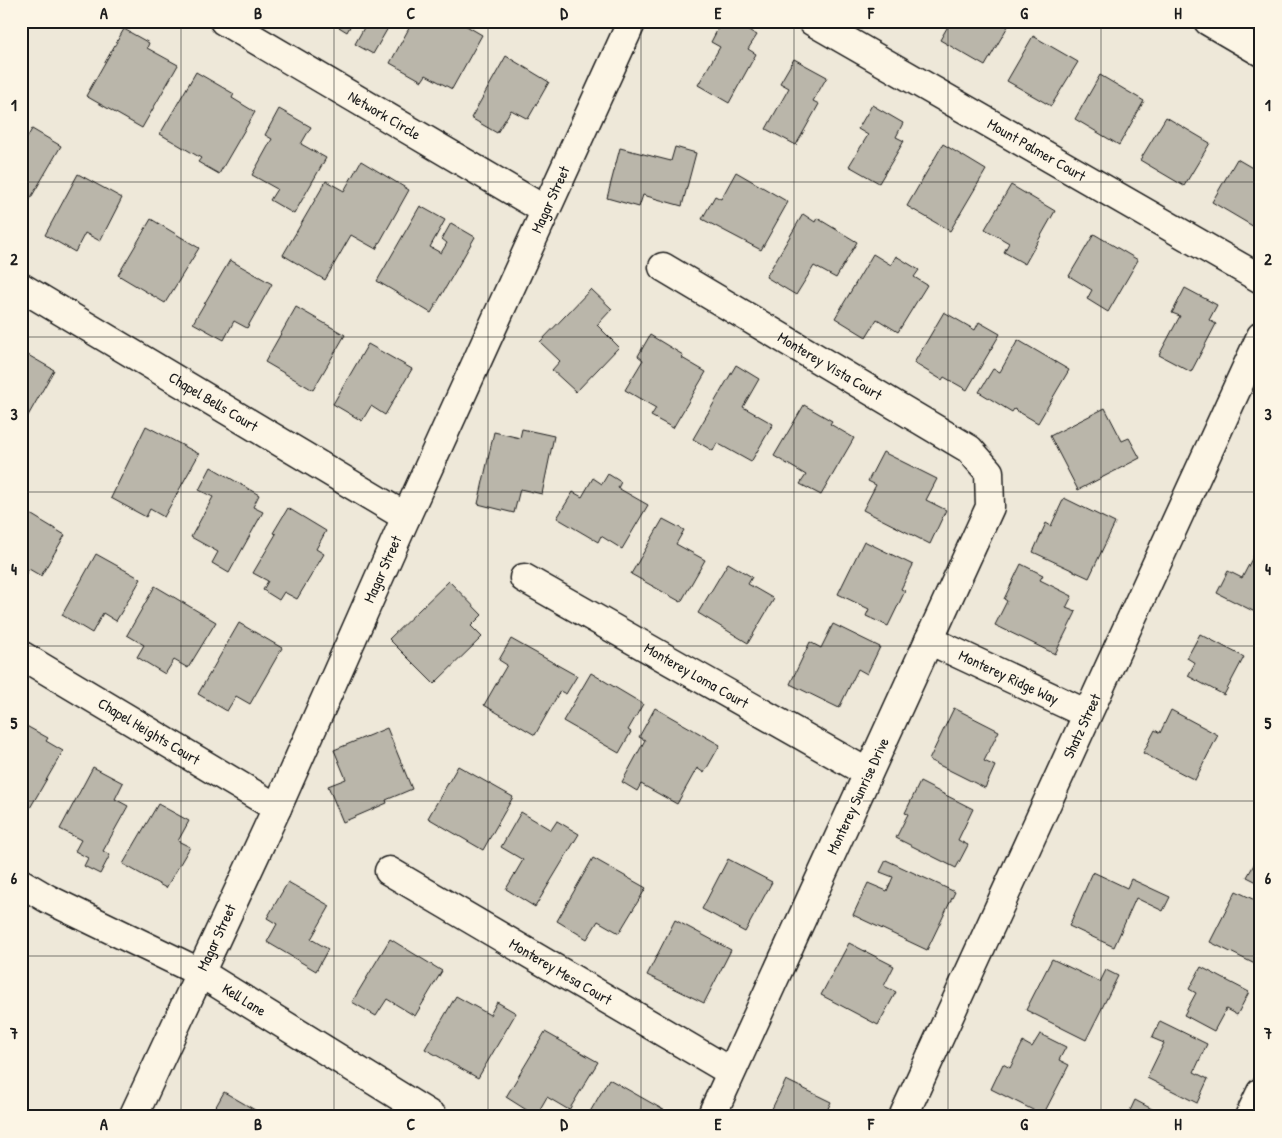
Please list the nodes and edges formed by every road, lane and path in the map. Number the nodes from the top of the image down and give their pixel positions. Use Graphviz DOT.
graph roads {
  1 [pos="224,21"];
  2 [pos="632,21"];
  3 [pos="812,21"];
  4 [pos="1208,21"];
  5 [pos="1261,52"];
  6 [pos="545,210"];
  7 [pos="663,267"];
  8 [pos="1261,279"];
  9 [pos="21,287"];
  10 [pos="1261,336"];
  11 [pos="989,472"];
  12 [pos="406,517"];
  13 [pos="524,578"];
  14 [pos="929,640"];
  15 [pos="21,655"];
  16 [pos="1087,714"];
  17 [pos="868,773"];
  18 [pos="277,808"];
  19 [pos="389,871"];
  20 [pos="21,883"];
  21 [pos="199,972"];
  22 [pos="731,1072"];
  23 [pos="1261,1092"];
  24 [pos="133,1117"];
  25 [pos="433,1117"];
  26 [pos="711,1117"];
  27 [pos="903,1117"];
  28 [pos="1249,1117"];
  1 -- 6 [label="street, Network Circle"];
  2 -- 6 [label="street, Magar Street"];
  3 -- 8 [label="street, Mount Palmer Court"];
  4 -- 5 [label="street"];
  6 -- 12 [label="street, Magar Street"];
  7 -- 11 [label="street, Monterey Vista Court"];
  9 -- 12 [label="street, Chapel Bells Court"];
  10 -- 16 [label="street, Shatz Street"];
  11 -- 14 [label="street, Monterey Sunrise Drive"];
  12 -- 18 [label="street, Magar Street"];
  13 -- 17 [label="street, Monterey Loma Court"];
  14 -- 16 [label="street, Monterey Ridge Way"];
  14 -- 17 [label="street, Monterey Sunrise Drive"];
  15 -- 18 [label="street, Chapel Heights Court"];
  16 -- 27 [label="street, Shatz Street"];
  17 -- 22 [label="street, Monterey Sunrise Drive"];
  18 -- 21 [label="street, Magar Street"];
  19 -- 22 [label="street, Monterey Mesa Court"];
  20 -- 21 [label="street, Kell Lane"];
  21 -- 24 [label="street, Magar Street"];
  21 -- 25 [label="street, Kell Lane"];
  22 -- 26 [label="street, Monterey Sunrise Drive"];
  23 -- 28 [label="street"];
}
